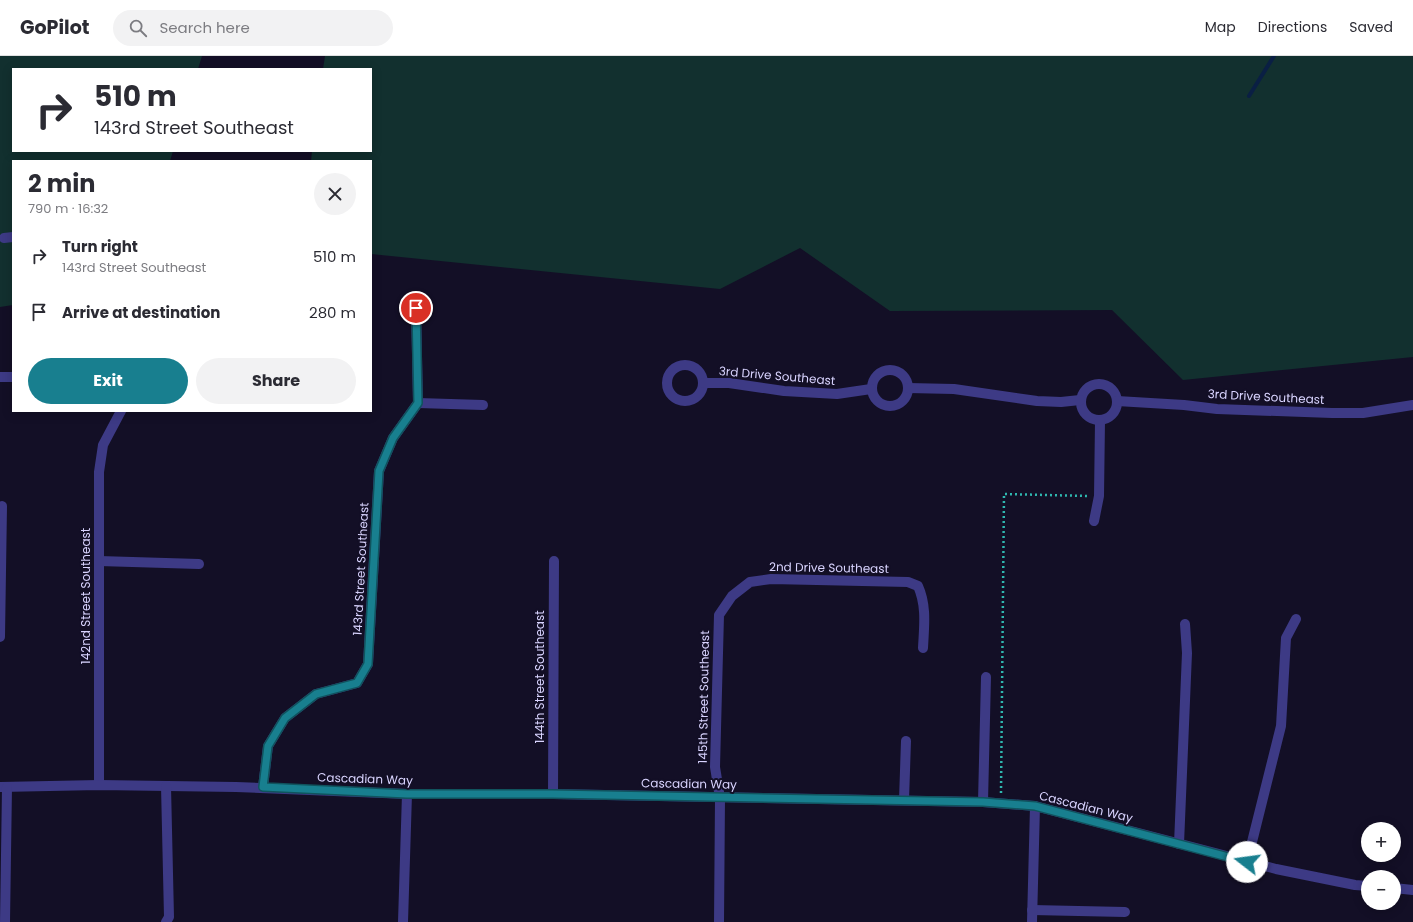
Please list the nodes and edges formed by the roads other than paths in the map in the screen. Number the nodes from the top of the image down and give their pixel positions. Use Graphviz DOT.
graph roads {
  1 [pos="416,308"];
  2 [pos="0,377"];
  3 [pos="12,377"];
  4 [pos="704,383"];
  5 [pos="908,388"];
  6 [pos="871,389"];
  7 [pos="1080,400"];
  8 [pos="1117,401"];
  9 [pos="418,403"];
  10 [pos="483,405"];
  11 [pos="1413,405"];
  12 [pos="120,412"];
  13 [pos="1100,421"];
  14 [pos="2,506"];
  15 [pos="1094,520"];
  16 [pos="554,560"];
  17 [pos="99,561"];
  18 [pos="199,564"];
  19 [pos="732,596"];
  20 [pos="1296,619"];
  21 [pos="1185,624"];
  22 [pos="0,637"];
  23 [pos="923,648"];
  24 [pos="986,678"];
  25 [pos="906,742"];
  26 [pos="99,785"];
  27 [pos="166,786"];
  28 [pos="4,787"];
  29 [pos="263,787"];
  30 [pos="407,794"];
  31 [pos="552,794"];
  32 [pos="720,798"];
  33 [pos="904,800"];
  34 [pos="983,802"];
  35 [pos="1035,806"];
  36 [pos="1179,844"];
  37 [pos="1247,862"];
  38 [pos="1361,885"];
  39 [pos="1401,889"];
  40 [pos="1413,890"];
  41 [pos="1032,910"];
  42 [pos="1125,912"];
  43 [pos="4,922"];
  44 [pos="166,922"];
  45 [pos="403,922"];
  46 [pos="719,922"];
  47 [pos="1032,922"];
  1 -- 9 [label="street"];
  2 -- 3 [label="street"];
  4 -- 6 [label="street, 3rd Drive Southeast"];
  5 -- 6 [label="street"];
  5 -- 6 [label="street"];
  5 -- 7 [label="street"];
  7 -- 8 [label="street"];
  7 -- 13 [label="street"];
  8 -- 11 [label="street, 3rd Drive Southeast"];
  8 -- 13 [label="street"];
  9 -- 10 [label="street"];
  9 -- 29 [label="street, 143rd Street Southeast"];
  12 -- 17 [label="street, 142nd Street Southeast"];
  13 -- 15 [label="street"];
  14 -- 22 [label="street"];
  16 -- 31 [label="street, 144th Street Southeast"];
  17 -- 18 [label="street"];
  17 -- 26 [label="street, 142nd Street Southeast"];
  19 -- 23 [label="street, 2nd Drive Southeast"];
  19 -- 32 [label="street, 145th Street Southeast"];
  20 -- 37 [label="street"];
  21 -- 36 [label="street"];
  24 -- 34 [label="street"];
  25 -- 33 [label="street"];
  26 -- 27 [label="street, Cascadian Way"];
  26 -- 28 [label="street, Cascadian Way"];
  27 -- 29 [label="street, Cascadian Way"];
  27 -- 44 [label="street"];
  28 -- 43 [label="street"];
  29 -- 30 [label="street, Cascadian Way"];
  30 -- 31 [label="street, Cascadian Way"];
  30 -- 45 [label="street"];
  31 -- 32 [label="street, Cascadian Way"];
  32 -- 33 [label="street, Cascadian Way"];
  32 -- 46 [label="street, 145th Street Southeast"];
  33 -- 34 [label="street, Cascadian Way"];
  34 -- 35 [label="street, Cascadian Way"];
  35 -- 36 [label="street, Cascadian Way"];
  35 -- 41 [label="street"];
  36 -- 37 [label="street, Cascadian Way"];
  37 -- 38 [label="street, Cascadian Way"];
  39 -- 40 [label="street"];
  41 -- 42 [label="street"];
  41 -- 47 [label="street"];
}
